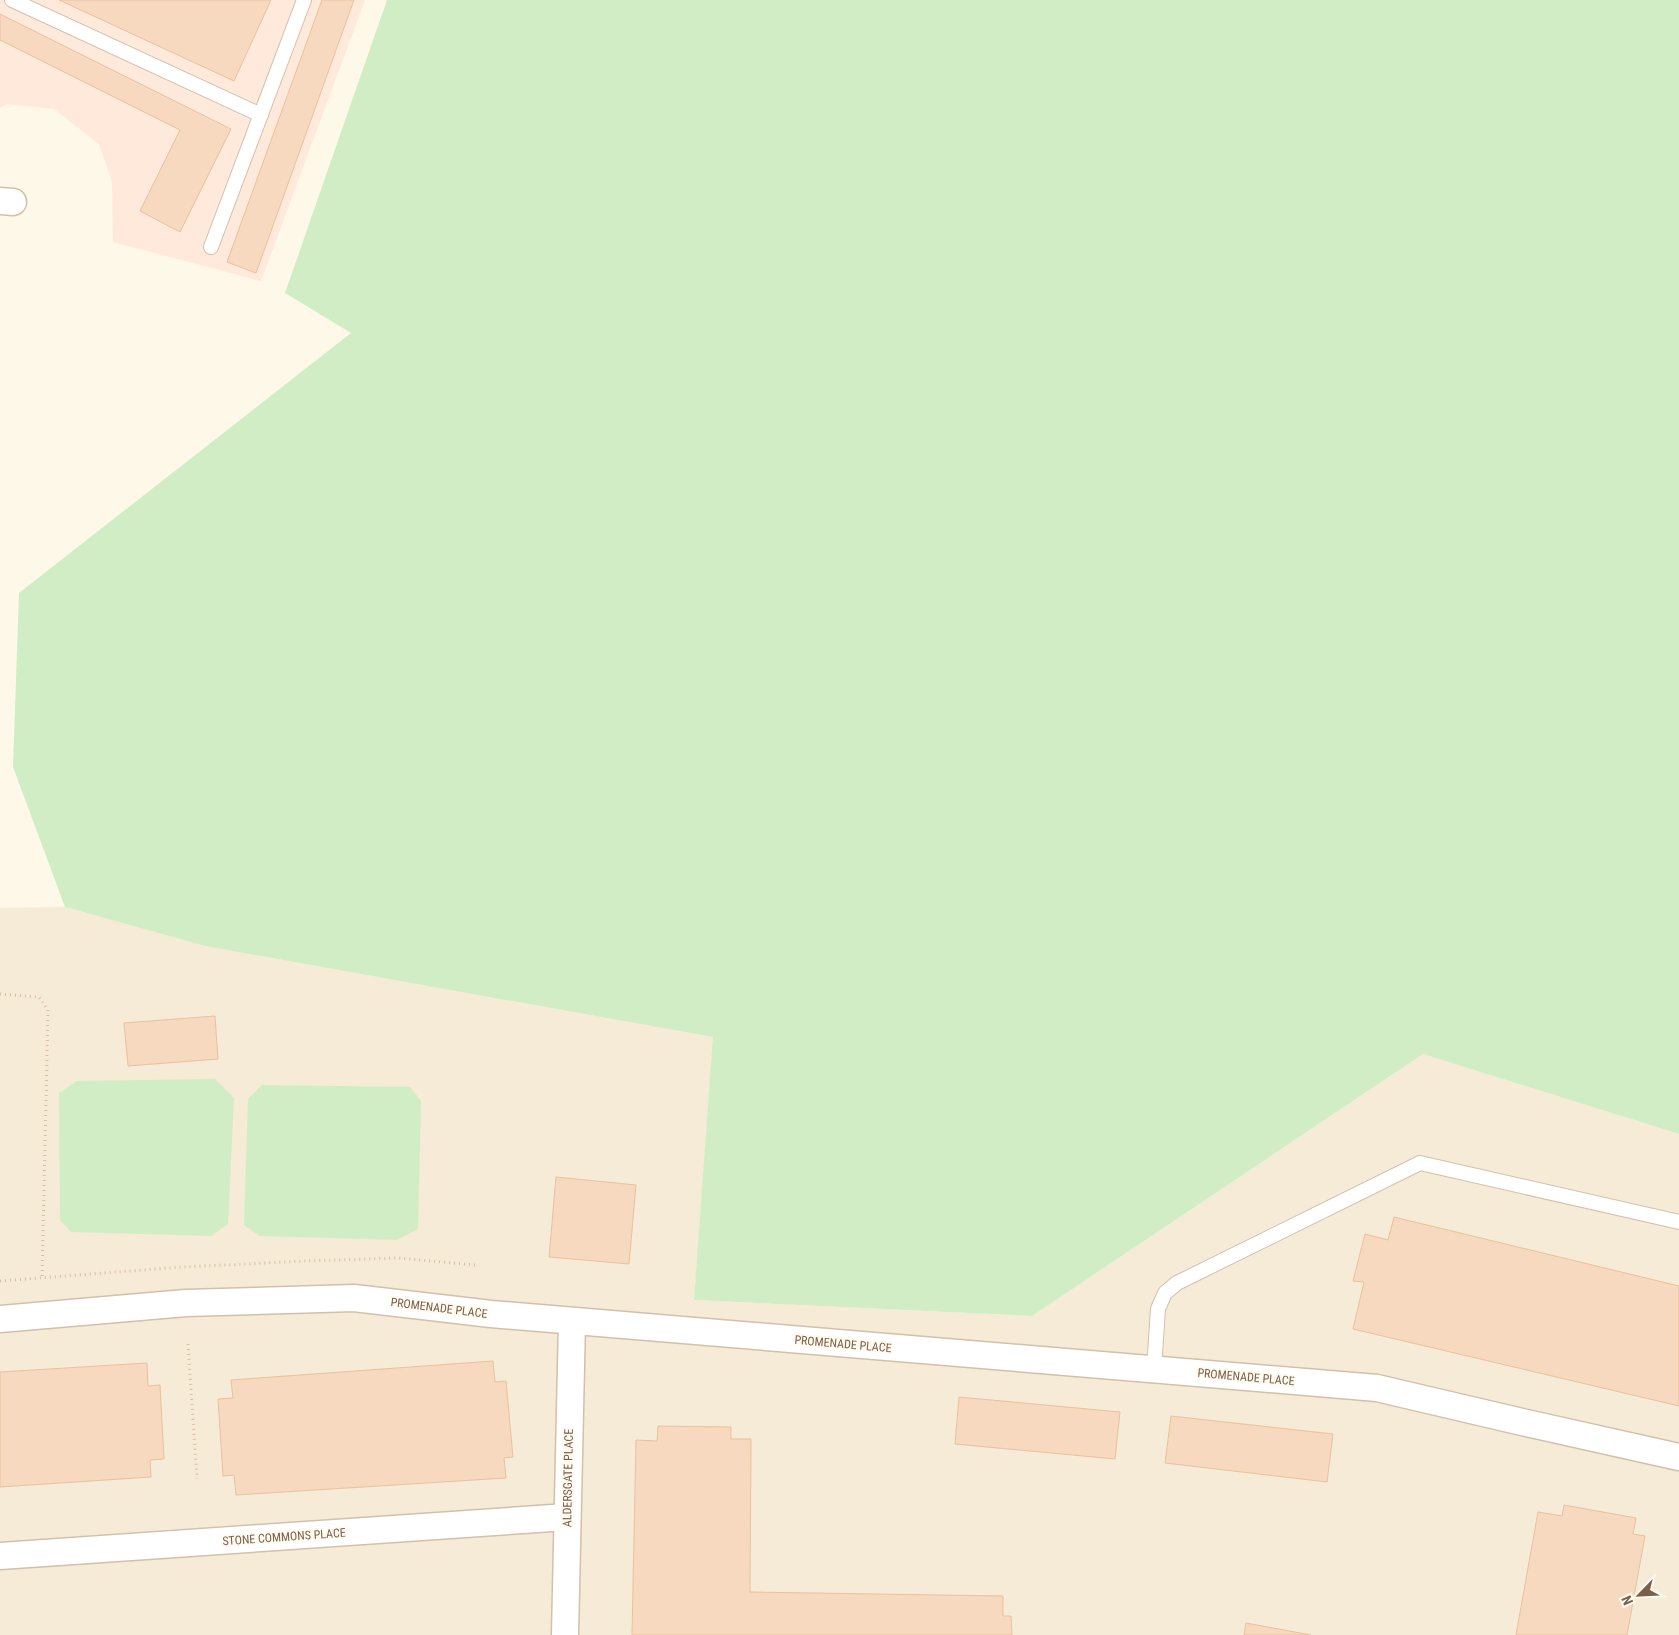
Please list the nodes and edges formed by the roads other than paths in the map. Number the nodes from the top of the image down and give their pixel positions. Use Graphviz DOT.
graph roads {
  1 [pos="12,0"];
  2 [pos="304,0"];
  3 [pos="261,115"];
  4 [pos="211,247"];
  5 [pos="1679,1222"];
  6 [pos="0,1319"];
  7 [pos="572,1321"];
  8 [pos="1154,1369"];
  9 [pos="1679,1457"];
  10 [pos="568,1517"];
  11 [pos="0,1556"];
  12 [pos="565,1635"];
  1 -- 3 [label="lane"];
  2 -- 3 [label="lane"];
  3 -- 4 [label="lane"];
  5 -- 8 [label="lane"];
  6 -- 7 [label="street, PROMENADE PLACE"];
  7 -- 8 [label="street, PROMENADE PLACE"];
  7 -- 10 [label="street, ALDERSGATE PLACE"];
  8 -- 9 [label="street, PROMENADE PLACE"];
  10 -- 11 [label="street, STONE COMMONS PLACE"];
  10 -- 12 [label="street, ALDERSGATE PLACE"];
}
